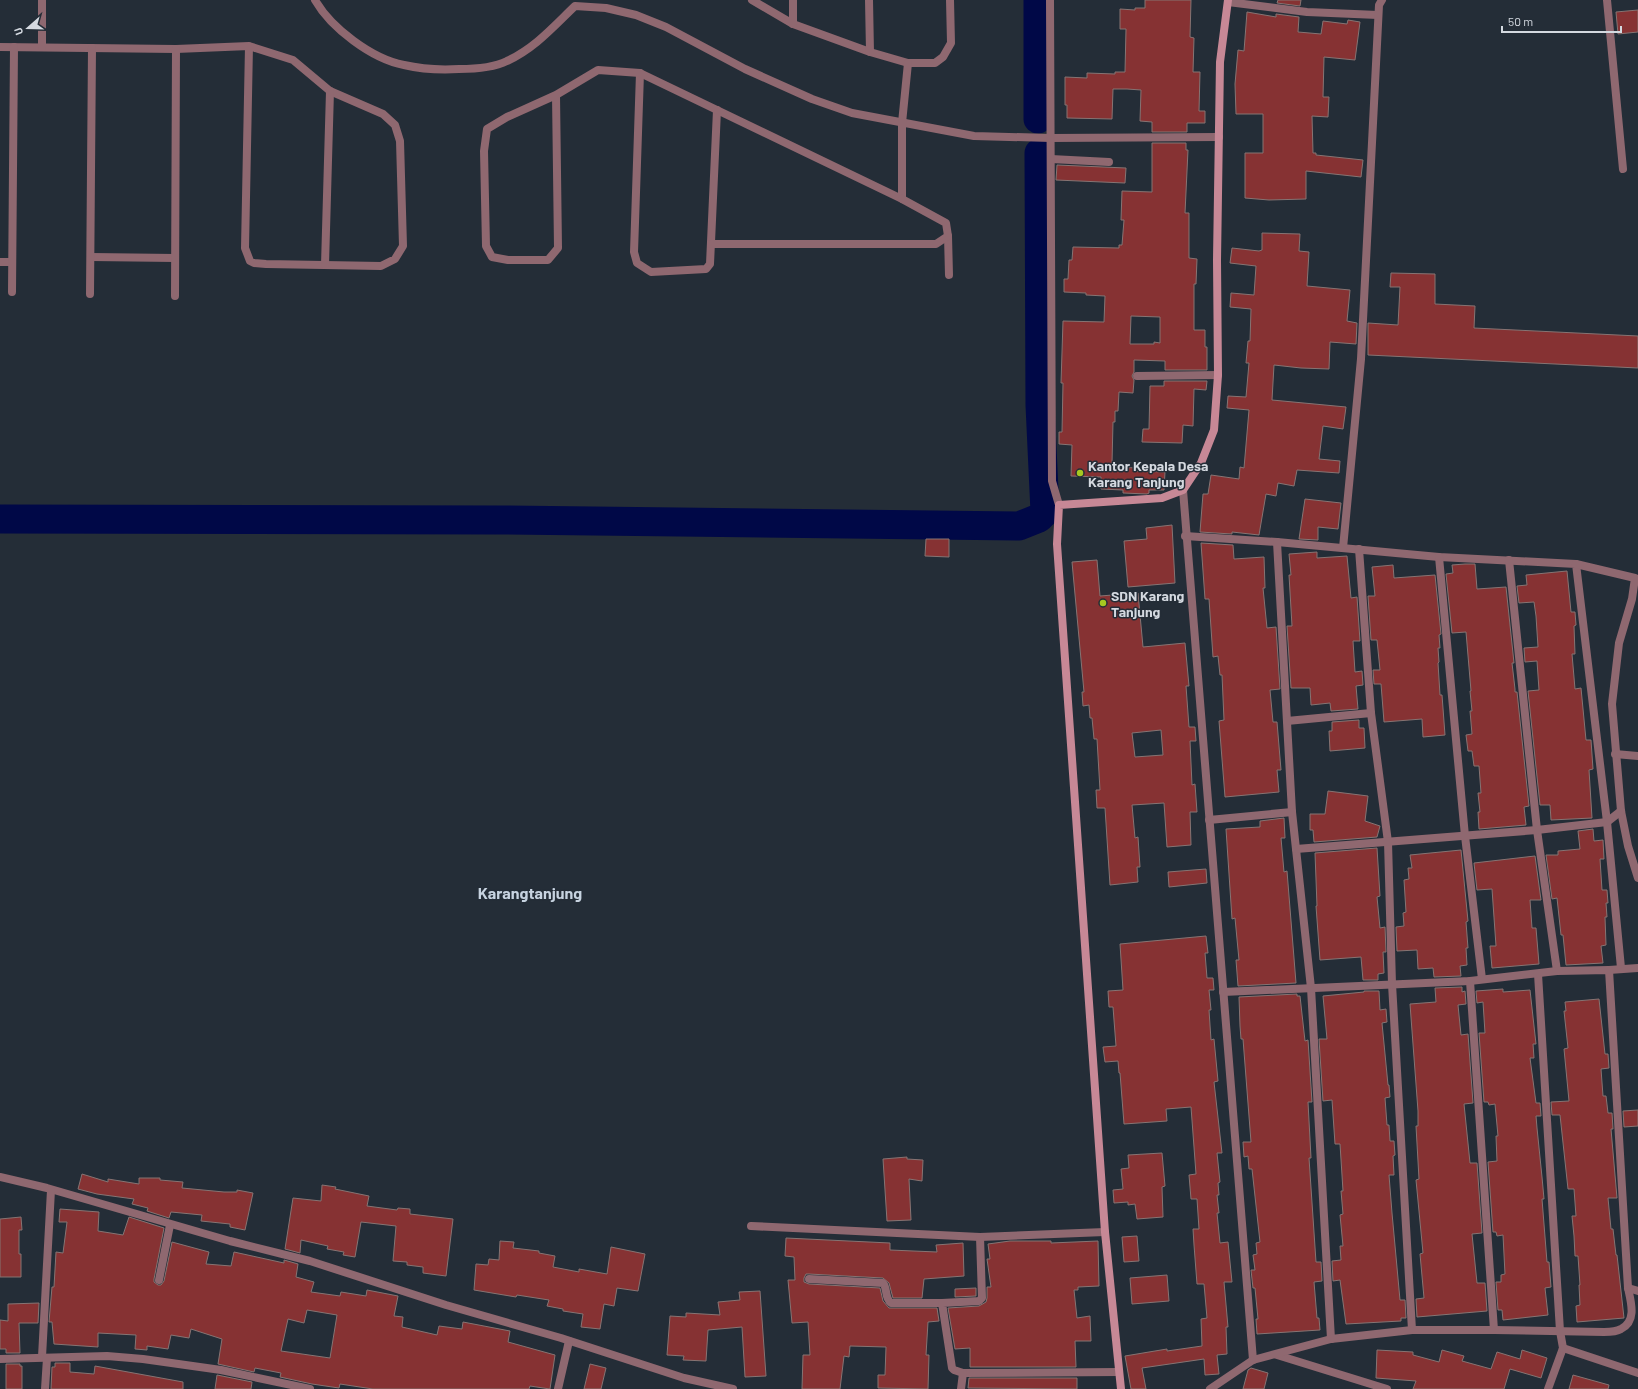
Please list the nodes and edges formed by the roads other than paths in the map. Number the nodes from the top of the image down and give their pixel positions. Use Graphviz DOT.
graph roads {
  1 [pos="42,0"];
  2 [pos="315,0"];
  3 [pos="752,0"];
  4 [pos="793,0"];
  5 [pos="869,0"];
  6 [pos="950,0"];
  7 [pos="1050,0"];
  8 [pos="1382,0"];
  9 [pos="1607,0"];
  10 [pos="1228,1"];
  11 [pos="574,3"];
  12 [pos="1378,15"];
  13 [pos="793,24"];
  14 [pos="249,46"];
  15 [pos="0,47"];
  16 [pos="14,47"];
  17 [pos="42,47"];
  18 [pos="92,48"];
  19 [pos="176,49"];
  20 [pos="870,52"];
  21 [pos="908,63"];
  22 [pos="640,73"];
  23 [pos="330,91"];
  24 [pos="556,95"];
  25 [pos="717,110"];
  26 [pos="902,123"];
  27 [pos="1219,137"];
  28 [pos="1051,138"];
  29 [pos="1051,159"];
  30 [pos="1109,162"];
  31 [pos="1623,169"];
  32 [pos="902,199"];
  33 [pos="948,236"];
  34 [pos="711,244"];
  35 [pos="90,257"];
  36 [pos="175,258"];
  37 [pos="0,262"];
  38 [pos="12,262"];
  39 [pos="324,266"];
  40 [pos="949,275"];
  41 [pos="12,292"];
  42 [pos="90,294"];
  43 [pos="175,296"];
  44 [pos="1218,375"];
  45 [pos="1136,376"];
  46 [pos="1183,490"];
  47 [pos="1060,505"];
  48 [pos="1185,536"];
  49 [pos="1277,542"];
  50 [pos="1343,548"];
  51 [pos="1359,549"];
  52 [pos="1439,557"];
  53 [pos="1509,560"];
  54 [pos="1576,564"];
  55 [pos="1636,575"];
  56 [pos="1371,714"];
  57 [pos="1287,721"];
  58 [pos="1615,754"];
  59 [pos="1638,756"];
  60 [pos="1621,811"];
  61 [pos="1292,812"];
  62 [pos="1209,820"];
  63 [pos="1607,822"];
  64 [pos="1537,830"];
  65 [pos="1465,836"];
  66 [pos="1388,842"];
  67 [pos="1296,849"];
  68 [pos="1638,878"];
  69 [pos="1620,968"];
  70 [pos="1638,968"];
  71 [pos="1609,970"];
  72 [pos="1557,971"];
  73 [pos="1538,974"];
  74 [pos="1482,979"];
  75 [pos="1470,981"];
  76 [pos="1392,984"];
  77 [pos="1311,988"];
  78 [pos="1224,992"];
  79 [pos="0,1177"];
  80 [pos="51,1190"];
  81 [pos="170,1225"];
  82 [pos="751,1226"];
  83 [pos="1105,1232"];
  84 [pos="980,1237"];
  85 [pos="809,1279"];
  86 [pos="160,1280"];
  87 [pos="1628,1288"];
  88 [pos="1638,1291"];
  89 [pos="942,1303"];
  90 [pos="1412,1330"];
  91 [pos="1494,1330"];
  92 [pos="1560,1331"];
  93 [pos="1331,1339"];
  94 [pos="569,1341"];
  95 [pos="1563,1348"];
  96 [pos="1277,1354"];
  97 [pos="45,1357"];
  98 [pos="0,1359"];
  99 [pos="1253,1360"];
  100 [pos="1119,1372"];
  101 [pos="963,1373"];
  102 [pos="1638,1373"];
  103 [pos="45,1389"];
  104 [pos="310,1389"];
  105 [pos="558,1389"];
  106 [pos="733,1389"];
  107 [pos="961,1389"];
  108 [pos="1121,1389"];
  109 [pos="1210,1389"];
  110 [pos="1387,1389"];
  111 [pos="1548,1389"];
  1 -- 17 [label="street"];
  2 -- 11 [label="street"];
  3 -- 13 [label="street"];
  4 -- 13 [label="street"];
  5 -- 20 [label="street"];
  6 -- 21 [label="street"];
  7 -- 28 [label="street"];
  8 -- 12 [label="street"];
  9 -- 31 [label="street"];
  10 -- 12 [label="street"];
  10 -- 27 [label="street"];
  11 -- 26 [label="street"];
  12 -- 50 [label="street"];
  13 -- 20 [label="street"];
  14 -- 19 [label="street"];
  14 -- 23 [label="street"];
  14 -- 39 [label="street"];
  15 -- 16 [label="street"];
  16 -- 17 [label="street"];
  16 -- 38 [label="street"];
  17 -- 18 [label="street"];
  18 -- 19 [label="street"];
  18 -- 35 [label="street"];
  19 -- 36 [label="street"];
  20 -- 21 [label="street"];
  21 -- 26 [label="street"];
  22 -- 24 [label="street"];
  22 -- 25 [label="street"];
  22 -- 34 [label="street"];
  23 -- 39 [label="street"];
  23 -- 39 [label="street"];
  24 -- 24 [label="street"];
  25 -- 32 [label="street"];
  25 -- 34 [label="street"];
  26 -- 28 [label="street"];
  26 -- 32 [label="street"];
  27 -- 28 [label="street"];
  27 -- 44 [label="street"];
  28 -- 29 [label="street"];
  29 -- 30 [label="street"];
  29 -- 47 [label="street"];
  32 -- 33 [label="street"];
  33 -- 34 [label="street"];
  33 -- 40 [label="street"];
  35 -- 36 [label="street"];
  35 -- 42 [label="street"];
  36 -- 43 [label="street"];
  37 -- 38 [label="street"];
  38 -- 41 [label="street"];
  44 -- 45 [label="street"];
  44 -- 46 [label="street"];
  46 -- 47 [label="street"];
  46 -- 48 [label="street"];
  47 -- 83 [label="street"];
  48 -- 49 [label="street"];
  48 -- 62 [label="street"];
  49 -- 50 [label="street"];
  49 -- 57 [label="street"];
  50 -- 51 [label="street"];
  51 -- 52 [label="street"];
  51 -- 56 [label="street"];
  52 -- 53 [label="street"];
  52 -- 65 [label="street"];
  53 -- 54 [label="street"];
  53 -- 64 [label="street"];
  54 -- 55 [label="street"];
  54 -- 63 [label="street"];
  55 -- 58 [label="street"];
  56 -- 57 [label="street"];
  56 -- 66 [label="street"];
  57 -- 61 [label="street"];
  58 -- 59 [label="street"];
  58 -- 60 [label="street"];
  60 -- 63 [label="street"];
  60 -- 68 [label="street"];
  61 -- 62 [label="street"];
  61 -- 67 [label="street"];
  62 -- 78 [label="street"];
  63 -- 64 [label="street"];
  63 -- 69 [label="street"];
  64 -- 65 [label="street"];
  64 -- 72 [label="street"];
  65 -- 66 [label="street"];
  65 -- 74 [label="street"];
  66 -- 67 [label="street"];
  66 -- 76 [label="street"];
  67 -- 77 [label="street"];
  69 -- 70 [label="street"];
  69 -- 71 [label="street"];
  71 -- 72 [label="street"];
  71 -- 87 [label="street"];
  72 -- 73 [label="street"];
  73 -- 74 [label="street"];
  73 -- 92 [label="street"];
  74 -- 75 [label="street"];
  75 -- 76 [label="street"];
  75 -- 91 [label="street"];
  76 -- 77 [label="street"];
  76 -- 90 [label="street"];
  77 -- 78 [label="street"];
  77 -- 93 [label="street"];
  78 -- 99 [label="street"];
  79 -- 80 [label="street"];
  80 -- 81 [label="street"];
  80 -- 97 [label="street"];
  81 -- 86 [label="street"];
  81 -- 94 [label="street"];
  82 -- 84 [label="street"];
  83 -- 84 [label="street"];
  83 -- 100 [label="street"];
  84 -- 89 [label="street"];
  85 -- 89 [label="street"];
  87 -- 88 [label="street"];
  87 -- 92 [label="street"];
  89 -- 101 [label="street"];
  90 -- 91 [label="street"];
  90 -- 93 [label="street"];
  91 -- 92 [label="street"];
  92 -- 95 [label="street"];
  93 -- 96 [label="street"];
  94 -- 105 [label="street"];
  94 -- 106 [label="street"];
  95 -- 102 [label="street"];
  95 -- 111 [label="street"];
  96 -- 99 [label="street"];
  96 -- 110 [label="street"];
  97 -- 98 [label="street"];
  97 -- 103 [label="street"];
  97 -- 104 [label="street"];
  99 -- 109 [label="street"];
  100 -- 101 [label="street"];
  100 -- 108 [label="street"];
  101 -- 107 [label="street"];
}
